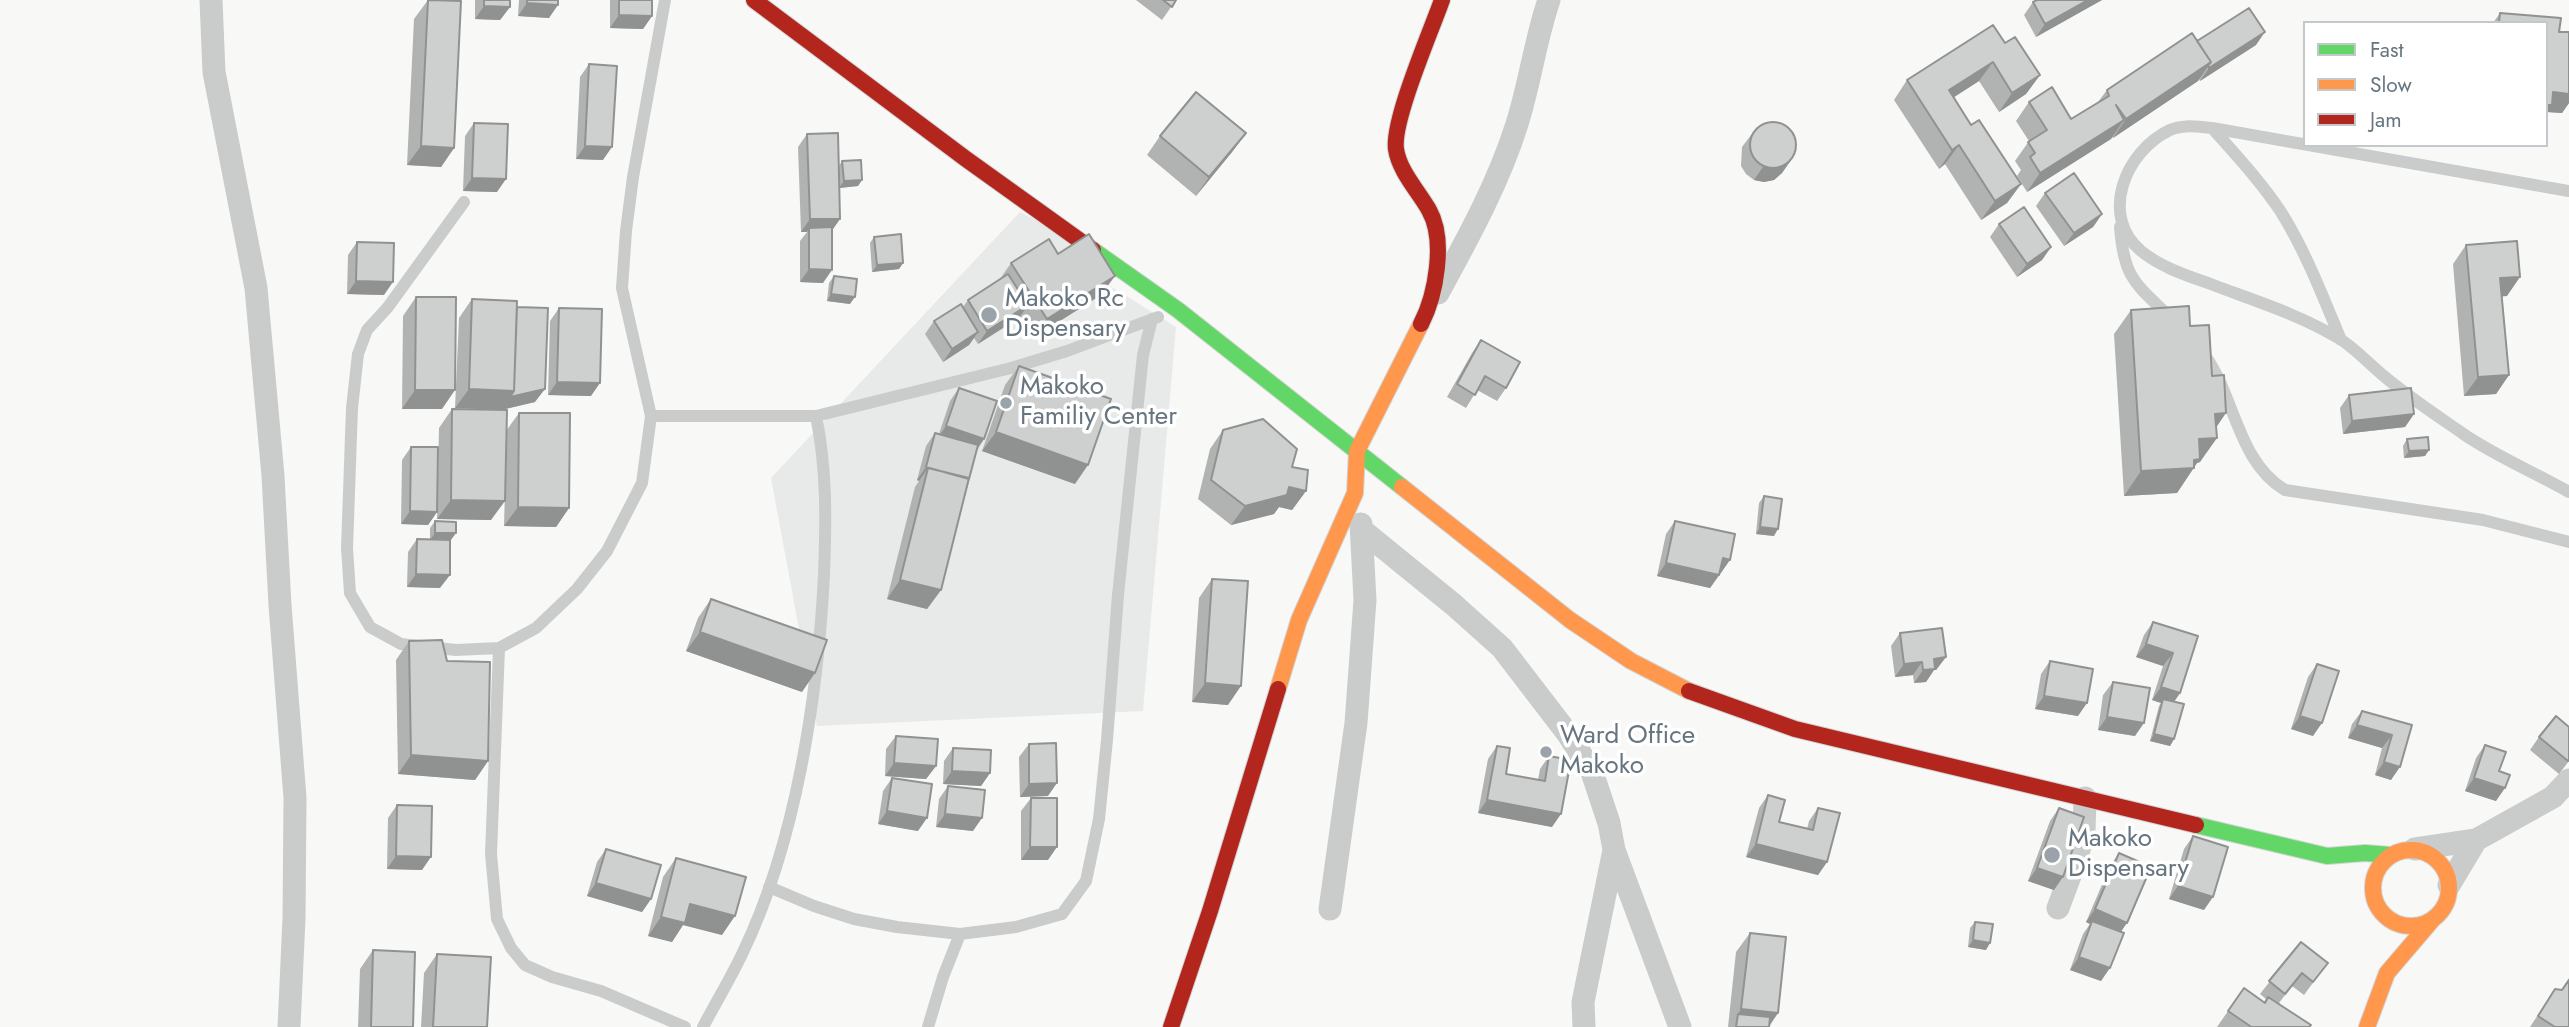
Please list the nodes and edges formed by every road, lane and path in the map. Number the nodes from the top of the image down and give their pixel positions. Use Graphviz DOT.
graph roads {
  1 [pos="211,0"];
  2 [pos="665,0"];
  3 [pos="754,0"];
  4 [pos="1442,0"];
  5 [pos="1549,0"];
  6 [pos="2212,128"];
  7 [pos="2303,144"];
  8 [pos="2320,147"];
  9 [pos="2569,191"];
  10 [pos="464,202"];
  11 [pos="2120,221"];
  12 [pos="1178,310"];
  13 [pos="1427,312"];
  14 [pos="1152,319"];
  15 [pos="2181,327"];
  16 [pos="2341,340"];
  17 [pos="2196,343"];
  18 [pos="651,416"];
  19 [pos="816,416"];
  20 [pos="1357,452"];
  21 [pos="2569,492"];
  22 [pos="1355,493"];
  23 [pos="1363,531"];
  24 [pos="2569,542"];
  25 [pos="499,648"];
  26 [pos="2569,780"];
  27 [pos="2085,798"];
  28 [pos="2476,840"];
  29 [pos="2415,849"];
  30 [pos="1614,850"];
  31 [pos="2390,855"];
  32 [pos="2327,856"];
  33 [pos="2449,885"];
  34 [pos="769,887"];
  35 [pos="2373,892"];
  36 [pos="2058,908"];
  37 [pos="1330,909"];
  38 [pos="2385,916"];
  39 [pos="2434,918"];
  40 [pos="960,934"];
  41 [pos="2387,973"];
  42 [pos="289,1027"];
  43 [pos="685,1027"];
  44 [pos="702,1027"];
  45 [pos="928,1027"];
  46 [pos="1171,1027"];
  47 [pos="1584,1027"];
  48 [pos="1681,1027"];
  49 [pos="2367,1027"];
  1 -- 42 [label="street"];
  2 -- 18 [label="lane"];
  3 -- 12 [label="street"];
  4 -- 13 [label="street"];
  5 -- 13 [label="street"];
  6 -- 7 [label="lane"];
  6 -- 11 [label="lane"];
  6 -- 16 [label="lane"];
  8 -- 9 [label="lane"];
  10 -- 25 [label="lane"];
  11 -- 15 [label="lane"];
  11 -- 16 [label="lane"];
  12 -- 14 [label="lane"];
  12 -- 20 [label="street"];
  13 -- 20 [label="street"];
  14 -- 19 [label="lane"];
  14 -- 40 [label="lane"];
  16 -- 21 [label="lane"];
  17 -- 24 [label="lane"];
  18 -- 19 [label="lane"];
  18 -- 25 [label="lane"];
  19 -- 34 [label="lane"];
  20 -- 22 [label="street"];
  20 -- 27 [label="street"];
  22 -- 23 [label="street"];
  22 -- 46 [label="street"];
  23 -- 30 [label="street"];
  23 -- 37 [label="street"];
  25 -- 43 [label="lane"];
  26 -- 28 [label="street"];
  27 -- 32 [label="street"];
  27 -- 36 [label="street"];
  28 -- 29 [label="street"];
  28 -- 33 [label="street"];
  29 -- 31 [label="street"];
  29 -- 33 [label="street"];
  30 -- 47 [label="street"];
  30 -- 48 [label="street"];
  31 -- 32 [label="street"];
  31 -- 35 [label="street"];
  32 -- 35 [label="street"];
  33 -- 39 [label="street"];
  34 -- 40 [label="lane"];
  34 -- 44 [label="lane"];
  35 -- 38 [label="street"];
  38 -- 39 [label="street"];
  38 -- 41 [label="street"];
  39 -- 41 [label="street"];
  40 -- 45 [label="lane"];
  41 -- 49 [label="street"];
}
